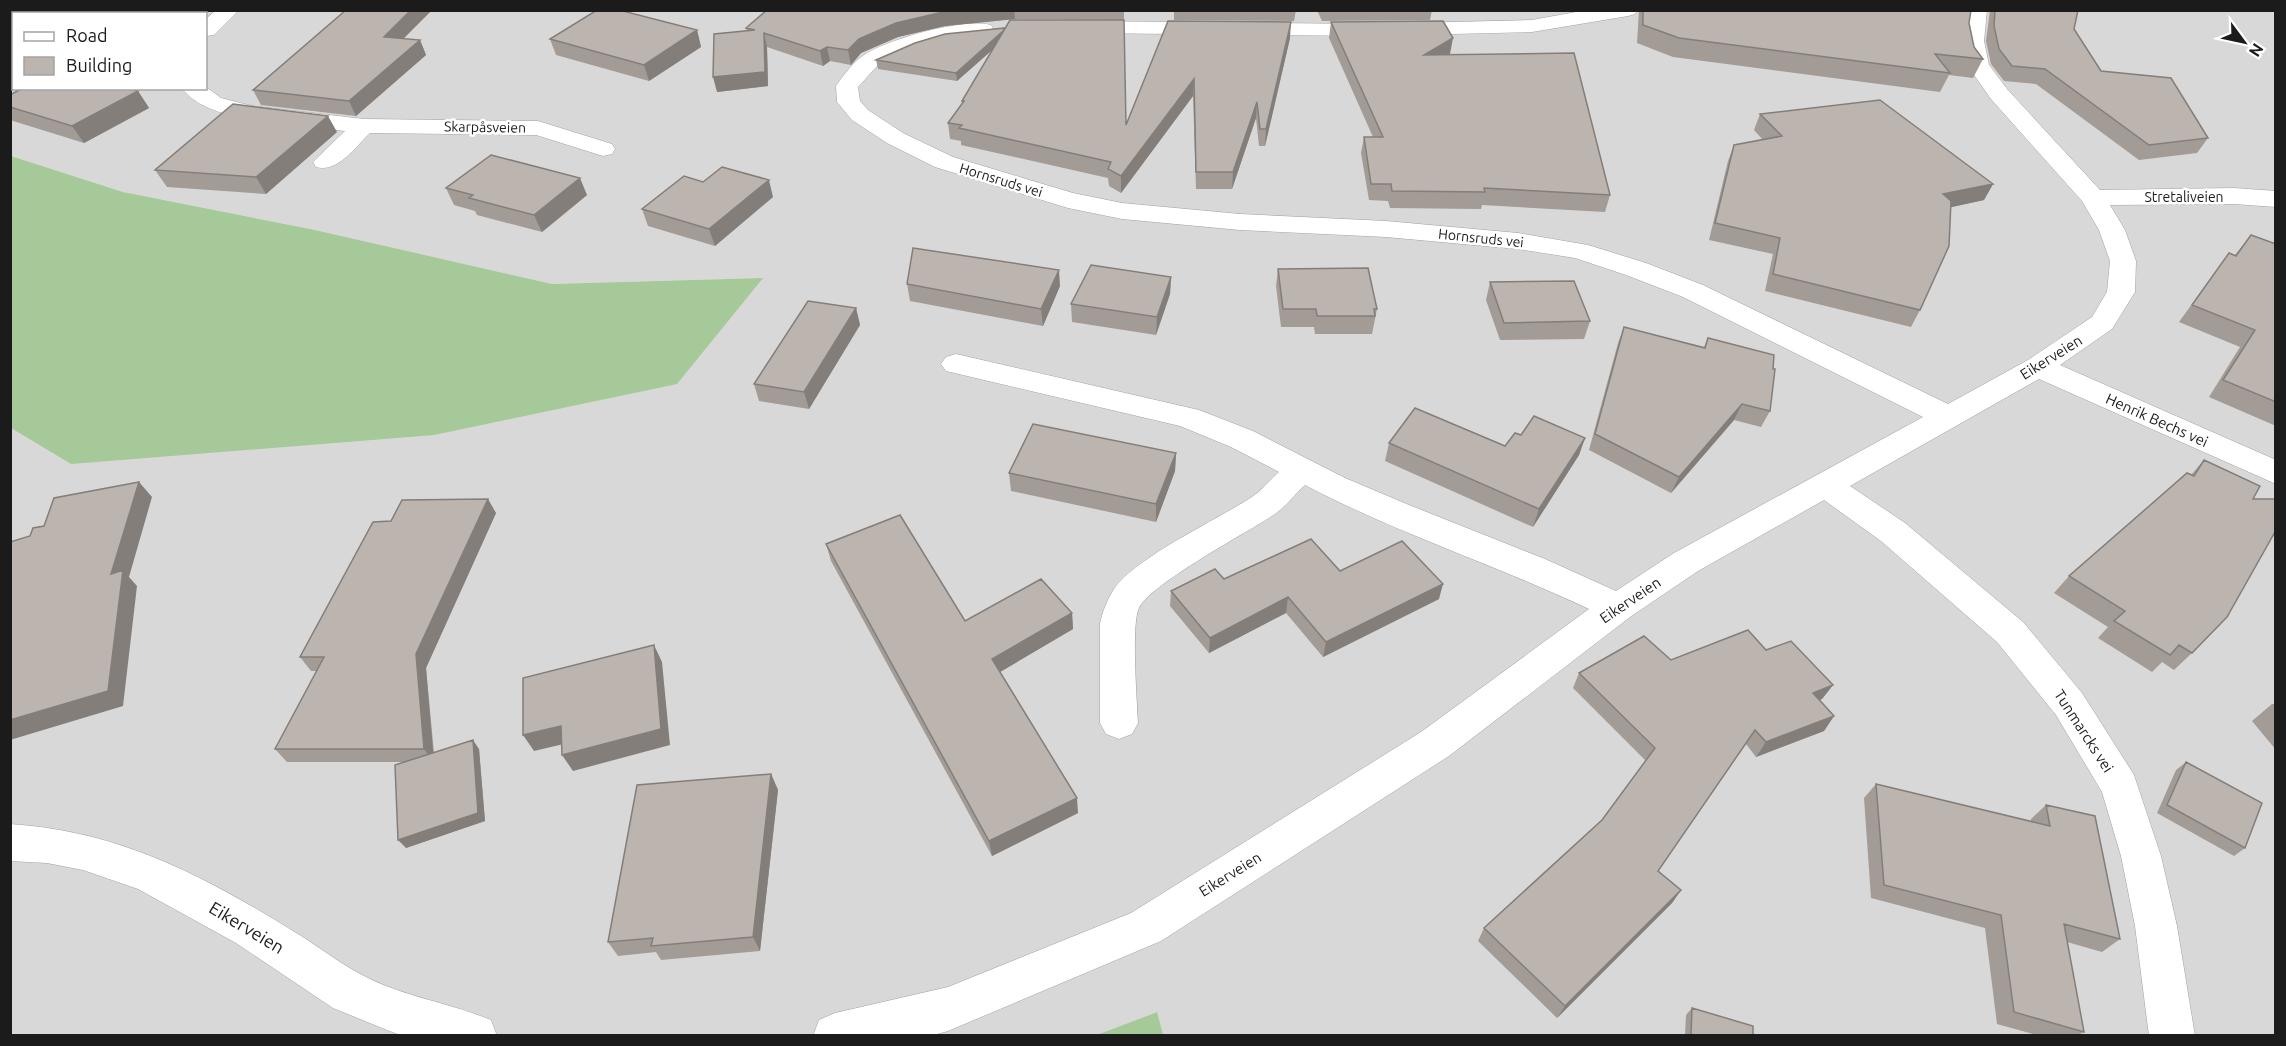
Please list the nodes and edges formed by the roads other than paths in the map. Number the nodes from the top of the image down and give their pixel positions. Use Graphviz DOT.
graph roads {
  1 [pos="229,10"];
  2 [pos="1628,10"];
  3 [pos="1977,10"];
  4 [pos="1060,27"];
  5 [pos="1003,28"];
  6 [pos="207,29"];
  7 [pos="196,90"];
  8 [pos="364,126"];
  9 [pos="603,149"];
  10 [pos="325,162"];
  11 [pos="2092,198"];
  12 [pos="2276,199"];
  13 [pos="956,364"];
  14 [pos="2038,367"];
  15 [pos="1947,416"];
  16 [pos="1301,469"];
  17 [pos="2276,473"];
  18 [pos="1827,486"];
  19 [pos="1618,607"];
  20 [pos="1119,723"];
  21 [pos="10,842"];
  22 [pos="475,1035"];
  23 [pos="835,1035"];
  24 [pos="2172,1035"];
  1 -- 6 [label="street"];
  2 -- 4 [label="street"];
  3 -- 11 [label="street, Eikerveien"];
  5 -- 15 [label="street, Hornsruds vei"];
  7 -- 8 [label="street, Skarpåsveien"];
  8 -- 9 [label="street, Skarpåsveien"];
  8 -- 10 [label="street"];
  11 -- 12 [label="street, Stretaliveien"];
  11 -- 14 [label="street, Eikerveien"];
  13 -- 16 [label="street"];
  14 -- 15 [label="street, Eikerveien"];
  14 -- 17 [label="street, Henrik Bechs vei"];
  15 -- 18 [label="street, Eikerveien"];
  16 -- 19 [label="street"];
  16 -- 20 [label="street"];
  18 -- 19 [label="street, Eikerveien"];
  18 -- 24 [label="street, Tunmarcks vei"];
  19 -- 23 [label="street, Eikerveien"];
  21 -- 22 [label="street, Eikerveien"];
}
